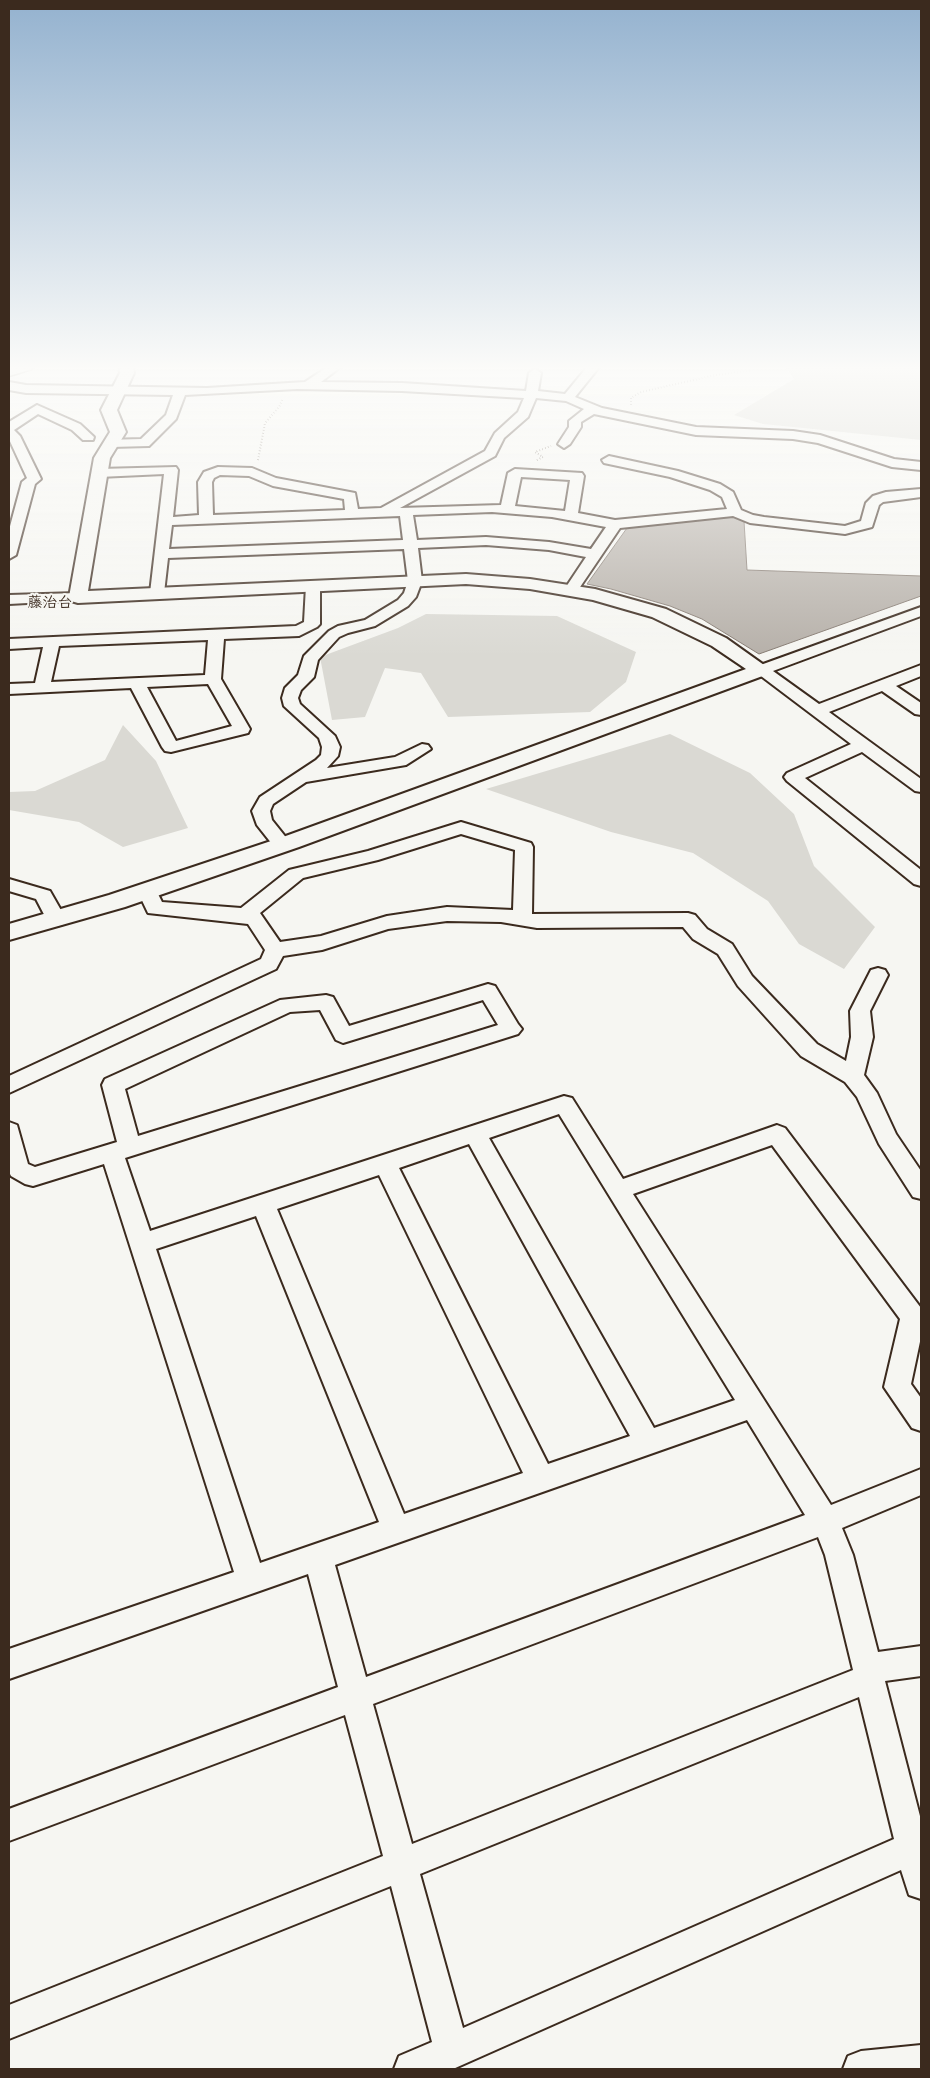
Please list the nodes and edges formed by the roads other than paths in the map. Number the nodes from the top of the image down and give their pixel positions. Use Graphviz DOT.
graph roads {
  1 [pos="25,463"];
  2 [pos="101,463"];
  3 [pos="472,463"];
  4 [pos="623,463"];
  5 [pos="892,463"];
  6 [pos="921,466"];
  7 [pos="99,473"];
  8 [pos="921,493"];
  9 [pos="24,500"];
  10 [pos="9,501"];
  11 [pos="507,509"];
  12 [pos="406,511"];
  13 [pos="383,512"];
  14 [pos="735,512"];
  15 [pos="352,513"];
  16 [pos="571,516"];
  17 [pos="206,519"];
  18 [pos="165,521"];
  19 [pos="615,524"];
  20 [pos="12,532"];
  21 [pos="410,543"];
  22 [pos="162,554"];
  23 [pos="595,554"];
  24 [pos="9,555"];
  25 [pos="415,581"];
  26 [pos="313,586"];
  27 [pos="571,590"];
  28 [pos="157,593"];
  29 [pos="78,597"];
  30 [pos="9,600"];
  31 [pos="921,611"];
  32 [pos="216,635"];
  33 [pos="52,642"];
  34 [pos="9,644"];
  35 [pos="762,670"];
  36 [pos="921,670"];
  37 [pos="213,679"];
  38 [pos="137,683"];
  39 [pos="884,685"];
  40 [pos="42,688"];
  41 [pos="9,689"];
  42 [pos="921,710"];
  43 [pos="817,711"];
  44 [pos="863,745"];
  45 [pos="422,748"];
  46 [pos="302,778"];
  47 [pos="921,787"];
  48 [pos="283,845"];
  49 [pos="921,880"];
  50 [pos="9,885"];
  51 [pos="147,890"];
  52 [pos="245,915"];
  53 [pos="56,918"];
  54 [pos="522,918"];
  55 [pos="9,932"];
  56 [pos="275,950"];
  57 [pos="878,975"];
  58 [pos="853,1076"];
  59 [pos="9,1085"];
  60 [pos="9,1131"];
  61 [pos="475,1134"];
  62 [pos="121,1150"];
  63 [pos="385,1163"];
  64 [pos="618,1190"];
  65 [pos="921,1190"];
  66 [pos="263,1204"];
  67 [pos="142,1244"];
  68 [pos="753,1406"];
  69 [pos="921,1419"];
  70 [pos="648,1443"];
  71 [pos="540,1480"];
  72 [pos="921,1482"];
  73 [pos="825,1521"];
  74 [pos="396,1529"];
  75 [pos="318,1556"];
  76 [pos="251,1579"];
  77 [pos="921,1661"];
  78 [pos="9,1664"];
  79 [pos="868,1673"];
  80 [pos="356,1696"];
  81 [pos="9,1825"];
  82 [pos="916,1847"];
  83 [pos="401,1865"];
  84 [pos="921,1883"];
  85 [pos="9,2022"];
  86 [pos="452,2052"];
  87 [pos="921,2063"];
  88 [pos="412,2069"];
  89 [pos="861,2069"];
  1 -- 9 [label="street"];
  2 -- 7 [label="street"];
  3 -- 13 [label="street"];
  4 -- 14 [label="street"];
  5 -- 6 [label="street"];
  7 -- 18 [label="street"];
  7 -- 29 [label="street"];
  8 -- 14 [label="street"];
  9 -- 10 [label="street"];
  9 -- 20 [label="street"];
  11 -- 12 [label="street"];
  11 -- 16 [label="street"];
  11 -- 16 [label="street"];
  12 -- 13 [label="street"];
  12 -- 21 [label="street"];
  13 -- 15 [label="street"];
  14 -- 19 [label="street"];
  15 -- 17 [label="street"];
  15 -- 17 [label="street"];
  16 -- 19 [label="street"];
  17 -- 18 [label="street"];
  18 -- 22 [label="street"];
  19 -- 23 [label="street"];
  20 -- 24 [label="street"];
  21 -- 22 [label="street"];
  21 -- 23 [label="street"];
  21 -- 25 [label="street"];
  22 -- 28 [label="street"];
  23 -- 27 [label="street"];
  25 -- 26 [label="street"];
  25 -- 27 [label="street"];
  25 -- 46 [label="street"];
  26 -- 28 [label="street"];
  26 -- 32 [label="street"];
  27 -- 35 [label="street"];
  28 -- 29 [label="street"];
  29 -- 30 [label="street"];
  31 -- 35 [label="street"];
  32 -- 33 [label="street"];
  32 -- 37 [label="street"];
  33 -- 34 [label="street"];
  33 -- 40 [label="street"];
  35 -- 43 [label="street"];
  35 -- 48 [label="street"];
  36 -- 39 [label="street"];
  37 -- 38 [label="street"];
  37 -- 38 [label="street"];
  38 -- 40 [label="street"];
  39 -- 42 [label="street"];
  39 -- 43 [label="street"];
  40 -- 41 [label="street"];
  43 -- 44 [label="street"];
  44 -- 47 [label="street"];
  44 -- 49 [label="street"];
  45 -- 46 [label="street"];
  46 -- 48 [label="street"];
  48 -- 51 [label="street"];
  50 -- 53 [label="street"];
  51 -- 52 [label="street"];
  51 -- 53 [label="street"];
  52 -- 54 [label="street"];
  52 -- 56 [label="street"];
  53 -- 55 [label="street"];
  54 -- 56 [label="street"];
  54 -- 58 [label="street"];
  56 -- 59 [label="street"];
  57 -- 58 [label="street"];
  58 -- 65 [label="street"];
  60 -- 62 [label="street"];
  61 -- 63 [label="street"];
  61 -- 64 [label="street"];
  61 -- 70 [label="street"];
  62 -- 62 [label="street"];
  62 -- 67 [label="street"];
  63 -- 66 [label="street"];
  63 -- 71 [label="street"];
  64 -- 68 [label="street"];
  64 -- 69 [label="street"];
  66 -- 67 [label="street"];
  66 -- 74 [label="street"];
  67 -- 76 [label="street"];
  68 -- 70 [label="street"];
  68 -- 73 [label="street"];
  70 -- 71 [label="street"];
  71 -- 74 [label="street"];
  72 -- 73 [label="street"];
  73 -- 79 [label="street"];
  73 -- 80 [label="street"];
  74 -- 75 [label="street"];
  75 -- 76 [label="street"];
  75 -- 80 [label="street"];
  76 -- 78 [label="street"];
  77 -- 79 [label="street"];
  79 -- 82 [label="street"];
  79 -- 83 [label="street"];
  80 -- 81 [label="street"];
  80 -- 83 [label="street"];
  82 -- 84 [label="street"];
  82 -- 86 [label="street"];
  83 -- 85 [label="street"];
  83 -- 86 [label="street"];
  86 -- 88 [label="street"];
  87 -- 89 [label="street"];
}
